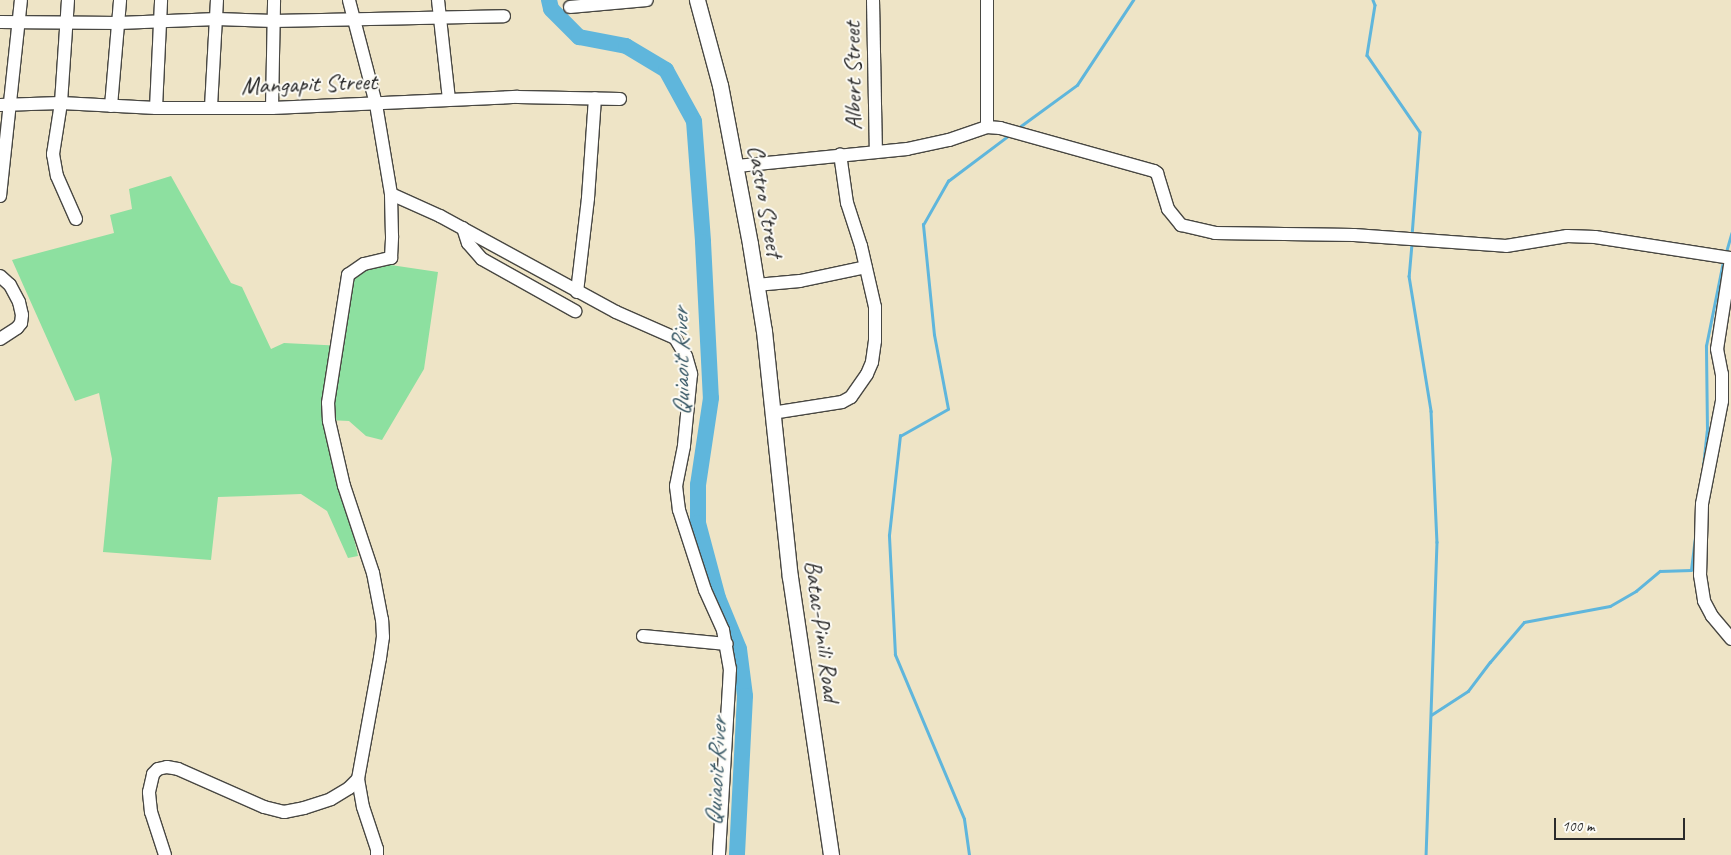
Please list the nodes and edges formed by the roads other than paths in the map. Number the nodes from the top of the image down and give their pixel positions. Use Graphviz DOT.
graph roads {
  1 [pos="21,0"];
  2 [pos="68,0"];
  3 [pos="120,0"];
  4 [pos="161,0"];
  5 [pos="217,0"];
  6 [pos="274,0"];
  7 [pos="349,0"];
  8 [pos="438,0"];
  9 [pos="647,0"];
  10 [pos="697,0"];
  11 [pos="873,0"];
  12 [pos="988,0"];
  13 [pos="570,7"];
  14 [pos="504,16"];
  15 [pos="440,18"];
  16 [pos="216,19"];
  17 [pos="353,19"];
  18 [pos="273,21"];
  19 [pos="0,22"];
  20 [pos="18,23"];
  21 [pos="66,23"];
  22 [pos="119,23"];
  23 [pos="160,23"];
  24 [pos="595,98"];
  25 [pos="449,99"];
  26 [pos="620,99"];
  27 [pos="61,103"];
  28 [pos="6,104"];
  29 [pos="376,104"];
  30 [pos="111,106"];
  31 [pos="211,107"];
  32 [pos="156,108"];
  33 [pos="272,108"];
  34 [pos="987,127"];
  35 [pos="876,152"];
  36 [pos="840,154"];
  37 [pos="737,166"];
  38 [pos="391,194"];
  39 [pos="0,196"];
  40 [pos="76,219"];
  41 [pos="462,228"];
  42 [pos="1728,258"];
  43 [pos="866,267"];
  44 [pos="0,276"];
  45 [pos="756,285"];
  46 [pos="577,292"];
  47 [pos="575,311"];
  48 [pos="0,339"];
  49 [pos="772,413"];
  50 [pos="644,636"];
  51 [pos="1731,639"];
  52 [pos="727,644"];
  53 [pos="358,779"];
  54 [pos="165,855"];
  55 [pos="377,855"];
  56 [pos="719,855"];
  57 [pos="831,855"];
  1 -- 20 [label="street"];
  2 -- 21 [label="street"];
  3 -- 22 [label="street"];
  4 -- 23 [label="street"];
  5 -- 16 [label="street"];
  6 -- 18 [label="street"];
  7 -- 17 [label="street"];
  8 -- 15 [label="street"];
  9 -- 13 [label="street"];
  10 -- 37 [label="main road, Castro Street"];
  11 -- 35 [label="street, Albert Street"];
  12 -- 34 [label="street"];
  14 -- 15 [label="street"];
  15 -- 17 [label="street"];
  15 -- 25 [label="street"];
  16 -- 18 [label="street"];
  16 -- 23 [label="street"];
  16 -- 31 [label="street"];
  17 -- 18 [label="street"];
  17 -- 29 [label="street"];
  18 -- 33 [label="street"];
  19 -- 20 [label="street"];
  20 -- 21 [label="street"];
  20 -- 28 [label="street"];
  21 -- 22 [label="street"];
  21 -- 27 [label="street"];
  22 -- 23 [label="street"];
  22 -- 30 [label="street"];
  23 -- 32 [label="street"];
  24 -- 25 [label="street, Mangapit Street"];
  24 -- 26 [label="street, Mangapit Street"];
  24 -- 46 [label="street"];
  25 -- 29 [label="street, Mangapit Street"];
  27 -- 28 [label="street, Mangapit Street"];
  27 -- 30 [label="street, Mangapit Street"];
  27 -- 40 [label="street"];
  28 -- 39 [label="street"];
  29 -- 33 [label="street, Mangapit Street"];
  29 -- 38 [label="street"];
  30 -- 32 [label="street, Mangapit Street"];
  31 -- 32 [label="street, Mangapit Street"];
  31 -- 33 [label="street, Mangapit Street"];
  34 -- 35 [label="street"];
  34 -- 42 [label="street"];
  35 -- 36 [label="street"];
  36 -- 37 [label="street"];
  36 -- 43 [label="street"];
  37 -- 45 [label="main road, Castro Street"];
  38 -- 41 [label="street"];
  38 -- 53 [label="street"];
  41 -- 46 [label="street"];
  41 -- 47 [label="street"];
  42 -- 51 [label="street"];
  43 -- 45 [label="street"];
  43 -- 49 [label="street"];
  44 -- 48 [label="street"];
  45 -- 49 [label="main road, Castro Street"];
  46 -- 52 [label="street"];
  49 -- 57 [label="main road, Batac-Pinili Road"];
  50 -- 52 [label="street"];
  52 -- 56 [label="street"];
  53 -- 54 [label="street"];
  53 -- 55 [label="street"];
}
